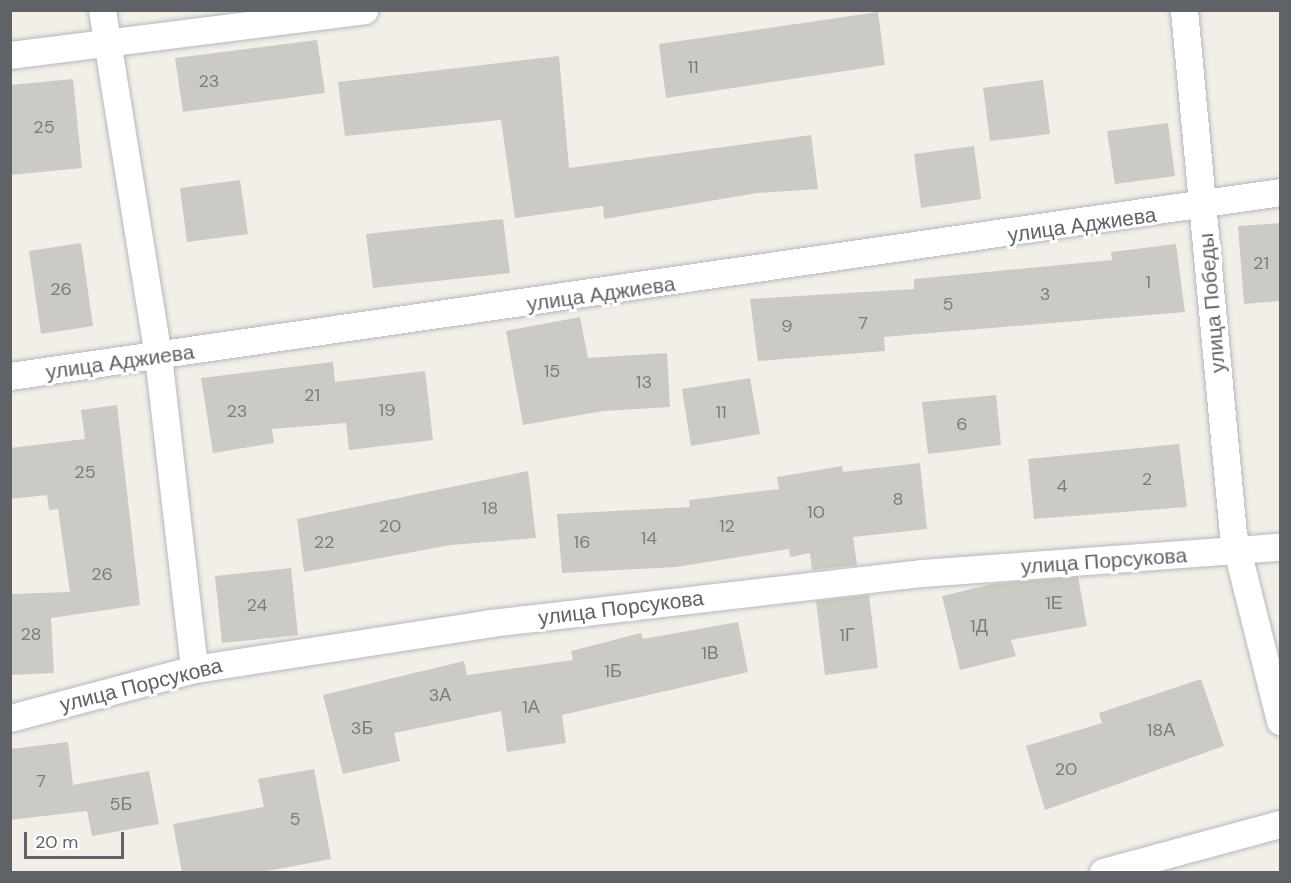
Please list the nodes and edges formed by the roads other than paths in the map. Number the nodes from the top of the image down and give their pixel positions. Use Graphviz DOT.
graph roads {
  1 [pos="102,10"];
  2 [pos="364,10"];
  3 [pos="1184,10"];
  4 [pos="107,44"];
  5 [pos="10,55"];
  6 [pos="1281,192"];
  7 [pos="1197,208"];
  8 [pos="158,357"];
  9 [pos="10,376"];
  10 [pos="1281,547"];
  11 [pos="1239,552"];
  12 [pos="194,669"];
  13 [pos="10,718"];
  14 [pos="1281,721"];
  15 [pos="1281,824"];
  16 [pos="1103,873"];
  1 -- 4 [label="street"];
  2 -- 4 [label="street"];
  3 -- 7 [label="street, улица Победы"];
  4 -- 5 [label="street"];
  4 -- 8 [label="street"];
  6 -- 7 [label="street, улица Аджиева"];
  7 -- 8 [label="street, улица Аджиева"];
  7 -- 11 [label="street, улица Победы"];
  8 -- 9 [label="street, улица Аджиева"];
  8 -- 12 [label="street"];
  10 -- 11 [label="street, улица Порсукова"];
  11 -- 12 [label="street, улица Порсукова"];
  11 -- 14 [label="street, улица Победы"];
  12 -- 13 [label="street, улица Порсукова"];
  15 -- 16 [label="street"];
}
